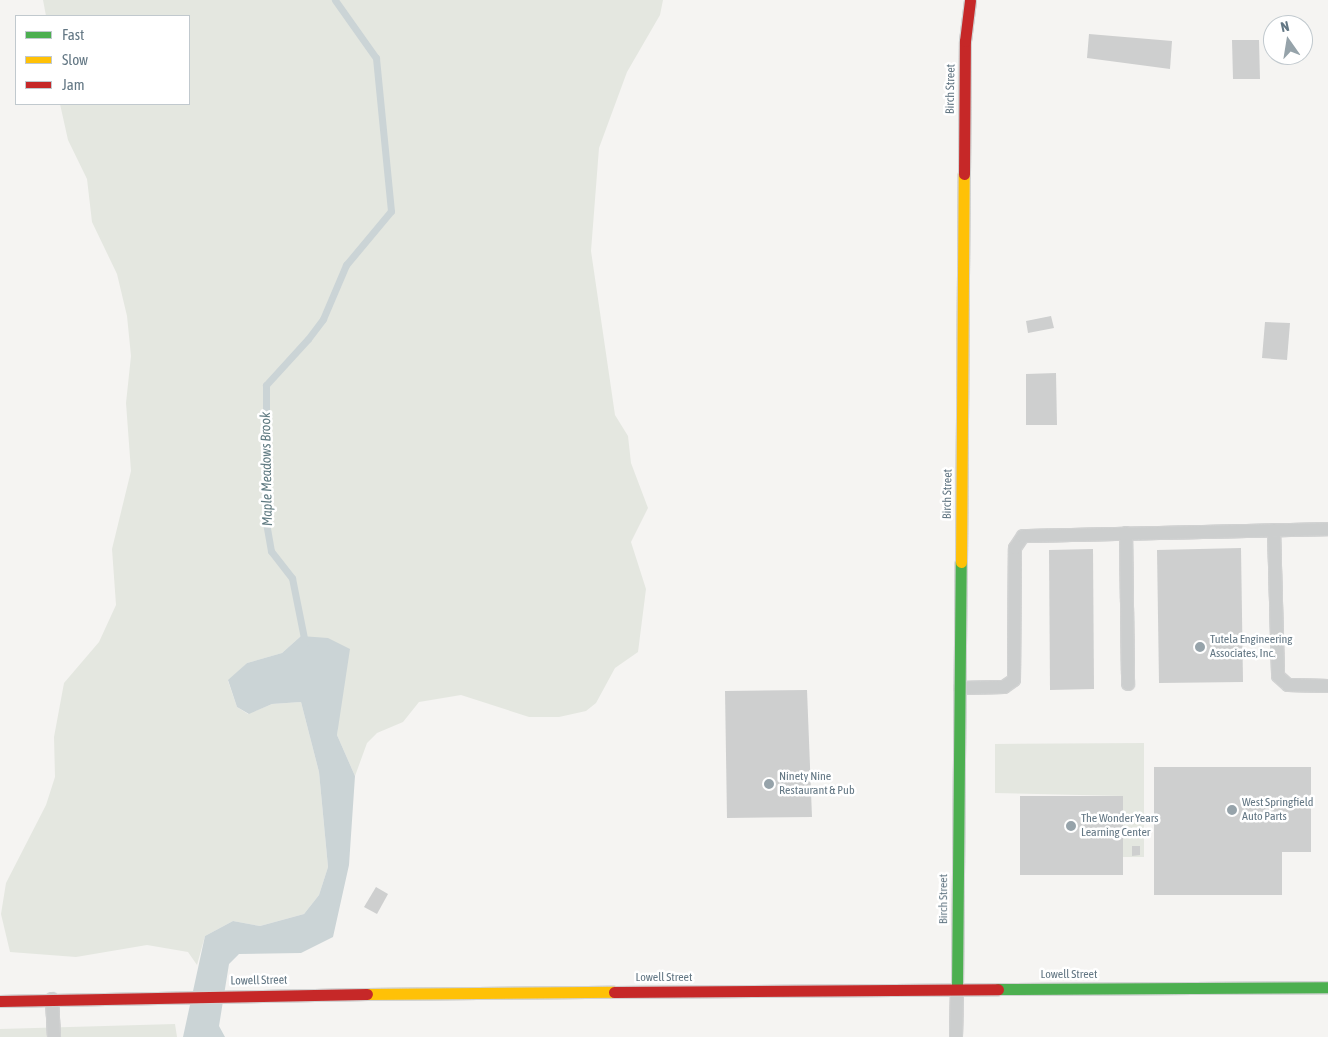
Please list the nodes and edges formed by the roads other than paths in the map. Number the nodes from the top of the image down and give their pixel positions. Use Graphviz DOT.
graph roads {
  1 [pos="970,0"];
  2 [pos="1328,529"];
  3 [pos="1274,530"];
  4 [pos="1126,533"];
  5 [pos="1128,684"];
  6 [pos="1328,686"];
  7 [pos="960,688"];
  8 [pos="1328,988"];
  9 [pos="957,989"];
  10 [pos="52,999"];
  11 [pos="0,1001"];
  12 [pos="54,1037"];
  13 [pos="956,1037"];
  1 -- 7 [label="main road, Birch Street"];
  2 -- 3 [label="lane"];
  3 -- 4 [label="lane"];
  3 -- 6 [label="lane"];
  4 -- 5 [label="lane"];
  4 -- 7 [label="lane"];
  7 -- 9 [label="main road, Birch Street"];
  8 -- 9 [label="main road, Lowell Street"];
  9 -- 10 [label="main road, Lowell Street"];
  9 -- 13 [label="lane"];
  10 -- 11 [label="main road, Lowell Street"];
  10 -- 12 [label="lane"];
}
